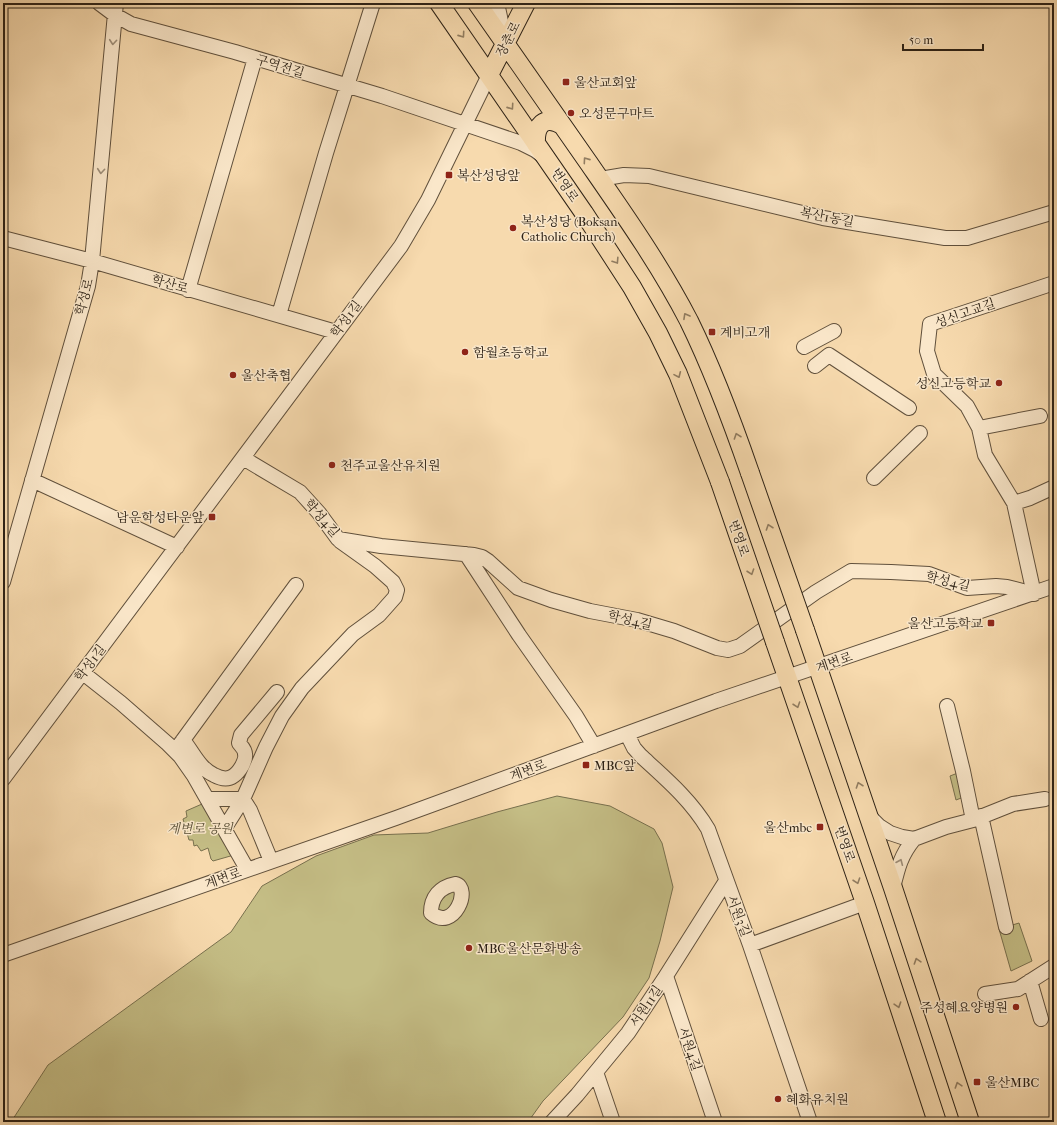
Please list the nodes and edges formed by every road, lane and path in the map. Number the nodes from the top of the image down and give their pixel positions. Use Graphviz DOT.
graph roads {
  1 [pos="99,3"];
  2 [pos="373,3"];
  3 [pos="440,3"];
  4 [pos="477,3"];
  5 [pos="498,3"];
  6 [pos="526,3"];
  7 [pos="116,9"];
  8 [pos="506,44"];
  9 [pos="255,58"];
  10 [pos="489,75"];
  11 [pos="347,86"];
  12 [pos="464,125"];
  13 [pos="562,125"];
  14 [pos="536,144"];
  15 [pos="548,161"];
  16 [pos="600,179"];
  17 [pos="1054,212"];
  18 [pos="3,238"];
  19 [pos="92,261"];
  20 [pos="1054,283"];
  21 [pos="188,290"];
  22 [pos="279,316"];
  23 [pos="834,331"];
  24 [pos="336,332"];
  25 [pos="804,347"];
  26 [pos="815,366"];
  27 [pos="909,408"];
  28 [pos="1040,416"];
  29 [pos="979,428"];
  30 [pos="920,433"];
  31 [pos="243,458"];
  32 [pos="874,478"];
  33 [pos="32,480"];
  34 [pos="1054,486"];
  35 [pos="1014,503"];
  36 [pos="338,539"];
  37 [pos="8,542"];
  38 [pos="177,547"];
  39 [pos="466,554"];
  40 [pos="3,582"];
  41 [pos="296,584"];
  42 [pos="1054,586"];
  43 [pos="1034,594"];
  44 [pos="818,667"];
  45 [pos="83,673"];
  46 [pos="788,677"];
  47 [pos="277,692"];
  48 [pos="947,706"];
  49 [pos="627,734"];
  50 [pos="179,746"];
  51 [pos="594,746"];
  52 [pos="3,779"];
  53 [pos="207,799"];
  54 [pos="243,799"];
  55 [pos="1045,799"];
  56 [pos="869,816"];
  57 [pos="977,818"];
  58 [pos="224,829"];
  59 [pos="914,839"];
  60 [pos="271,861"];
  61 [pos="247,869"];
  62 [pos="726,881"];
  63 [pos="893,888"];
  64 [pos="865,903"];
  65 [pos="1006,926"];
  66 [pos="750,945"];
  67 [pos="3,955"];
  68 [pos="1054,966"];
  69 [pos="666,976"];
  70 [pos="1030,981"];
  71 [pos="985,994"];
  72 [pos="1041,1019"];
  73 [pos="596,1072"];
  74 [pos="552,1122"];
  75 [pos="613,1122"];
  76 [pos="715,1122"];
  77 [pos="810,1122"];
  78 [pos="936,1122"];
  79 [pos="970,1122"];
  1 -- 7 [label="street, 구역전길"];
  2 -- 11 [label="street"];
  3 -- 10 [label="main road, 번영로, one-way"];
  4 -- 8 [label="main road"];
  5 -- 8 [label="street"];
  6 -- 8 [label="main road, 장춘로"];
  7 -- 9 [label="street, 구역전길"];
  7 -- 19 [label="street, 학성로, one-way"];
  8 -- 10 [label="main road, 장춘로"];
  8 -- 13 [label="main road"];
  9 -- 11 [label="street, 구역전길"];
  9 -- 21 [label="street"];
  10 -- 12 [label="street, 학성1길"];
  10 -- 14 [label="main road, 번영로, one-way"];
  11 -- 12 [label="street, 구역전길"];
  11 -- 22 [label="street"];
  12 -- 15 [label="street, 구역전길"];
  12 -- 24 [label="street, 학성1길"];
  13 -- 14 [label="main road"];
  16 -- 13 [label="main road, one-way"];
  14 -- 15 [label="main road, 번영로"];
  15 -- 46 [label="main road, 번영로, one-way, bridge"];
  16 -- 17 [label="street, 복산1동길"];
  44 -- 16 [label="main road, one-way, bridge"];
  18 -- 19 [label="street, 학산로"];
  19 -- 21 [label="street, 학산로"];
  19 -- 33 [label="street, 학성로"];
  20 -- 29 [label="street, 성신고교길"];
  21 -- 22 [label="street, 학산로"];
  22 -- 24 [label="street, 학산로"];
  23 -- 25 [label="street"];
  24 -- 31 [label="street, 학성1길"];
  26 -- 27 [label="street"];
  28 -- 29 [label="street"];
  29 -- 35 [label="street, 성신고교길"];
  30 -- 32 [label="street"];
  31 -- 36 [label="street, 학성4길"];
  31 -- 38 [label="street, 학성1길"];
  33 -- 37 [label="street, 학성로"];
  33 -- 38 [label="street"];
  34 -- 35 [label="street"];
  35 -- 43 [label="street, 성신고교길"];
  36 -- 39 [label="street, 학성4길"];
  36 -- 54 [label="street"];
  37 -- 40 [label="street, 학성로"];
  38 -- 45 [label="street, 학성1길"];
  39 -- 43 [label="street, 학성4길"];
  39 -- 51 [label="street"];
  41 -- 50 [label="street"];
  42 -- 43 [label="street, 계변로"];
  43 -- 44 [label="street, 계변로"];
  44 -- 46 [label="street, 계변로"];
  56 -- 44 [label="main road, one-way"];
  45 -- 50 [label="street"];
  45 -- 52 [label="street, 학성1길"];
  46 -- 49 [label="street, 계변로"];
  46 -- 64 [label="main road, 번영로, one-way"];
  47 -- 50 [label="street"];
  48 -- 57 [label="street"];
  49 -- 51 [label="street, 계변로"];
  49 -- 62 [label="street, 서원3길"];
  50 -- 53 [label="street"];
  51 -- 60 [label="street, 계변로"];
  53 -- 54 [label="street"];
  53 -- 58 [label="street"];
  54 -- 58 [label="street"];
  54 -- 60 [label="street"];
  55 -- 57 [label="street"];
  56 -- 59 [label="street"];
  56 -- 63 [label="main road"];
  57 -- 59 [label="street"];
  57 -- 65 [label="street"];
  58 -- 61 [label="street"];
  63 -- 59 [label="street, one-way"];
  60 -- 61 [label="street, 계변로"];
  61 -- 67 [label="street, 계변로"];
  62 -- 66 [label="street, 서원3길"];
  62 -- 69 [label="street, 서원11길"];
  79 -- 63 [label="main road, one-way"];
  64 -- 66 [label="street"];
  64 -- 78 [label="main road, 번영로, one-way"];
  66 -- 77 [label="street, 서원3길"];
  68 -- 70 [label="street"];
  69 -- 73 [label="street, 서원11길"];
  69 -- 76 [label="street, 서원4길"];
  70 -- 71 [label="street"];
  70 -- 72 [label="street"];
  73 -- 74 [label="street, 서원11길"];
  73 -- 75 [label="street"];
}
